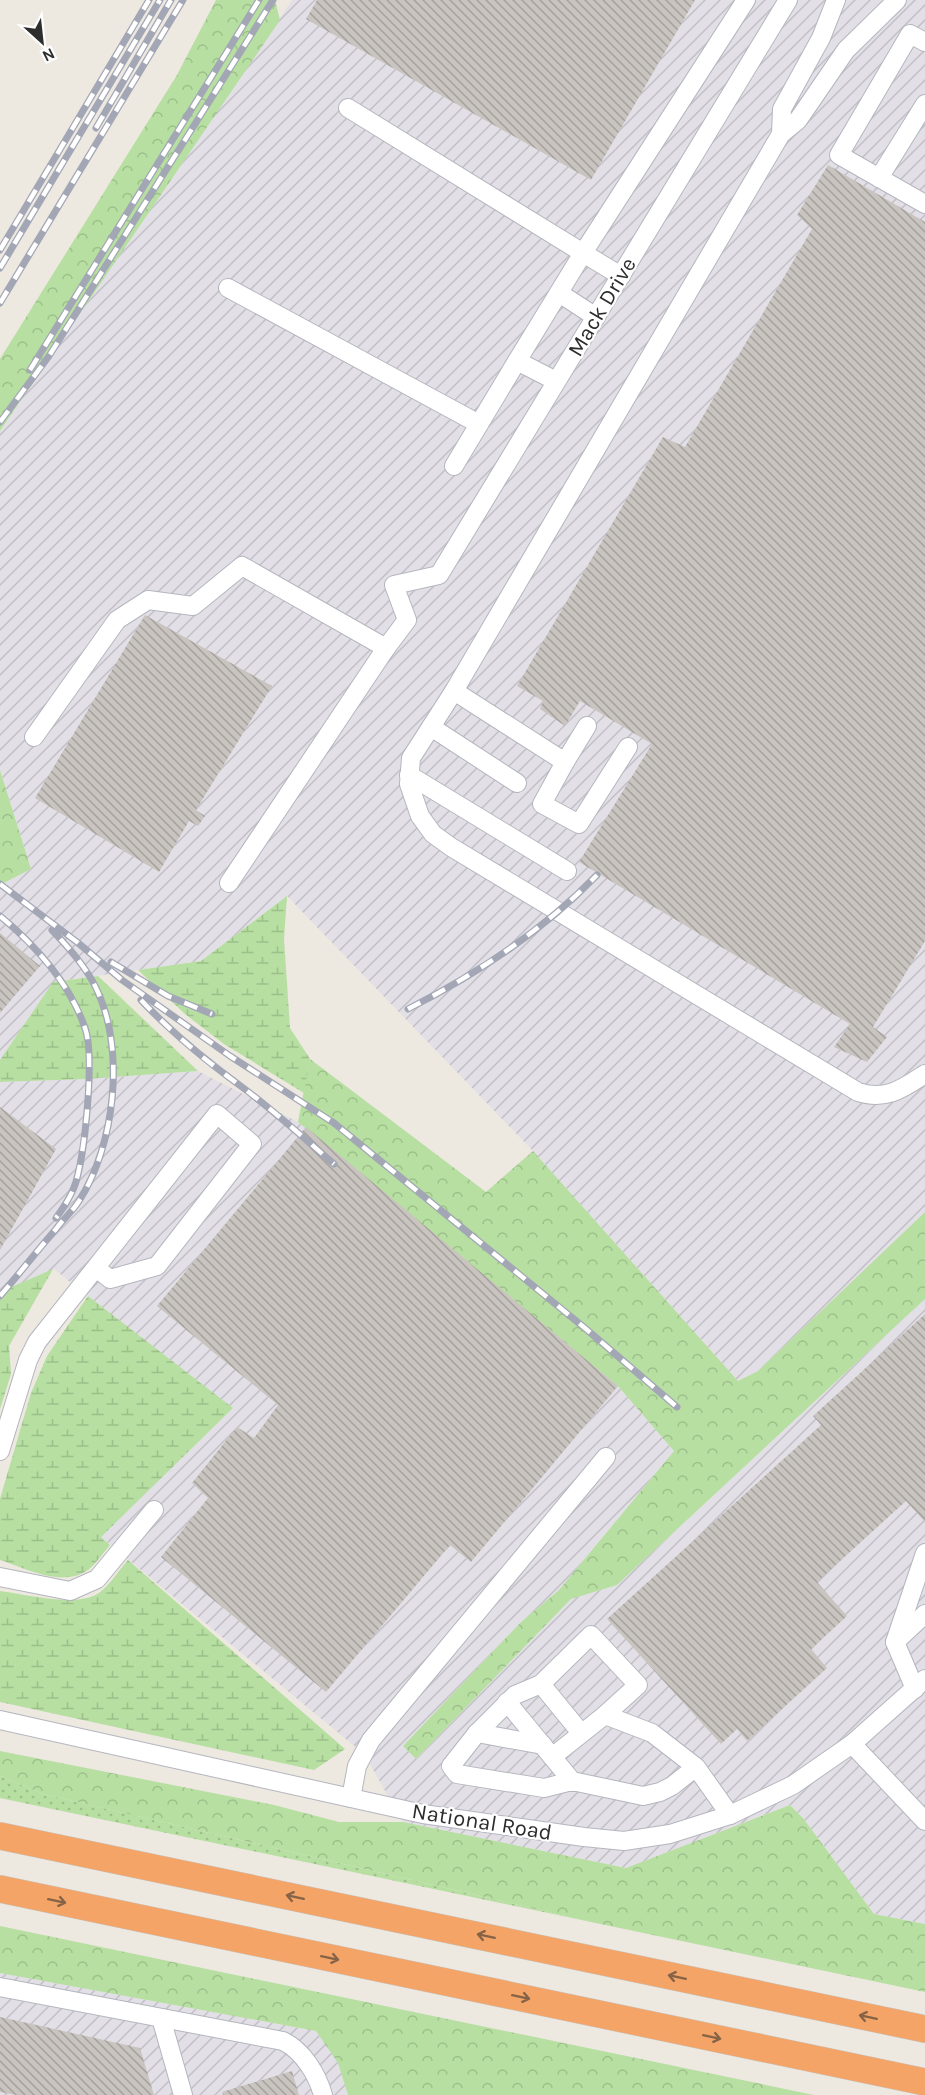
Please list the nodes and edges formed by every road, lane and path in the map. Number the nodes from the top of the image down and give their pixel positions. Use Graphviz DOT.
graph roads {
  1 [pos="746,0"];
  2 [pos="788,0"];
  3 [pos="836,0"];
  4 [pos="897,0"];
  5 [pos="925,42"];
  6 [pos="925,104"];
  7 [pos="348,108"];
  8 [pos="781,134"];
  9 [pos="879,178"];
  10 [pos="922,196"];
  11 [pos="583,253"];
  12 [pos="621,276"];
  13 [pos="228,288"];
  14 [pos="560,293"];
  15 [pos="596,317"];
  16 [pos="517,361"];
  17 [pos="556,381"];
  18 [pos="479,424"];
  19 [pos="454,466"];
  20 [pos="386,648"];
  21 [pos="454,691"];
  22 [pos="587,726"];
  23 [pos="431,727"];
  24 [pos="34,737"];
  25 [pos="628,747"];
  26 [pos="565,762"];
  27 [pos="409,775"];
  28 [pos="517,783"];
  29 [pos="567,871"];
  30 [pos="229,883"];
  31 [pos="925,1074"];
  32 [pos="96,1268"];
  33 [pos="0,1451"];
  34 [pos="606,1457"];
  35 [pos="154,1510"];
  36 [pos="925,1552"];
  37 [pos="0,1577"];
  38 [pos="925,1614"];
  39 [pos="895,1642"];
  40 [pos="541,1684"];
  41 [pos="920,1684"];
  42 [pos="507,1702"];
  43 [pos="605,1715"];
  44 [pos="0,1720"];
  45 [pos="477,1733"];
  46 [pos="581,1733"];
  47 [pos="852,1744"];
  48 [pos="547,1751"];
  49 [pos="696,1767"];
  50 [pos="572,1781"];
  51 [pos="351,1798"];
  52 [pos="730,1815"];
  53 [pos="925,1821"];
  54 [pos="0,1836"];
  55 [pos="0,1889"];
  56 [pos="0,1987"];
  57 [pos="161,2018"];
  58 [pos="925,2029"];
  59 [pos="925,2082"];
  60 [pos="183,2095"];
  61 [pos="323,2095"];
  1 -- 11 [label="street"];
  2 -- 12 [label="street, Mack Drive"];
  3 -- 8 [label="street"];
  4 -- 8 [label="street"];
  5 -- 9 [label="street"];
  6 -- 9 [label="street"];
  7 -- 11 [label="street"];
  8 -- 21 [label="street"];
  9 -- 10 [label="street"];
  11 -- 12 [label="street"];
  11 -- 14 [label="street"];
  12 -- 15 [label="street, Mack Drive"];
  13 -- 18 [label="street"];
  14 -- 15 [label="street"];
  14 -- 16 [label="street"];
  15 -- 17 [label="street, Mack Drive"];
  16 -- 17 [label="street"];
  16 -- 18 [label="street"];
  17 -- 20 [label="street, Mack Drive"];
  18 -- 19 [label="street"];
  20 -- 24 [label="street"];
  20 -- 30 [label="street"];
  21 -- 23 [label="street"];
  21 -- 26 [label="street"];
  22 -- 26 [label="street"];
  23 -- 27 [label="street"];
  23 -- 28 [label="street"];
  25 -- 26 [label="street"];
  27 -- 29 [label="street"];
  27 -- 31 [label="street"];
  32 -- 32 [label="street"];
  32 -- 33 [label="street"];
  34 -- 51 [label="street"];
  35 -- 37 [label="street"];
  36 -- 39 [label="street"];
  38 -- 39 [label="street"];
  39 -- 41 [label="street"];
  40 -- 42 [label="street"];
  40 -- 43 [label="street"];
  40 -- 46 [label="street"];
  41 -- 47 [label="street, National Road"];
  42 -- 45 [label="street"];
  42 -- 48 [label="street"];
  43 -- 46 [label="street"];
  43 -- 49 [label="street"];
  44 -- 51 [label="street, National Road"];
  45 -- 48 [label="street"];
  45 -- 50 [label="street"];
  46 -- 48 [label="street"];
  47 -- 52 [label="street, National Road"];
  47 -- 53 [label="street"];
  48 -- 50 [label="street"];
  49 -- 50 [label="street"];
  49 -- 52 [label="street"];
  51 -- 52 [label="street, National Road"];
  58 -- 54 [label="highway, one-way"];
  55 -- 59 [label="highway, one-way"];
  56 -- 57 [label="street"];
  57 -- 60 [label="street"];
  57 -- 61 [label="street"];
}
